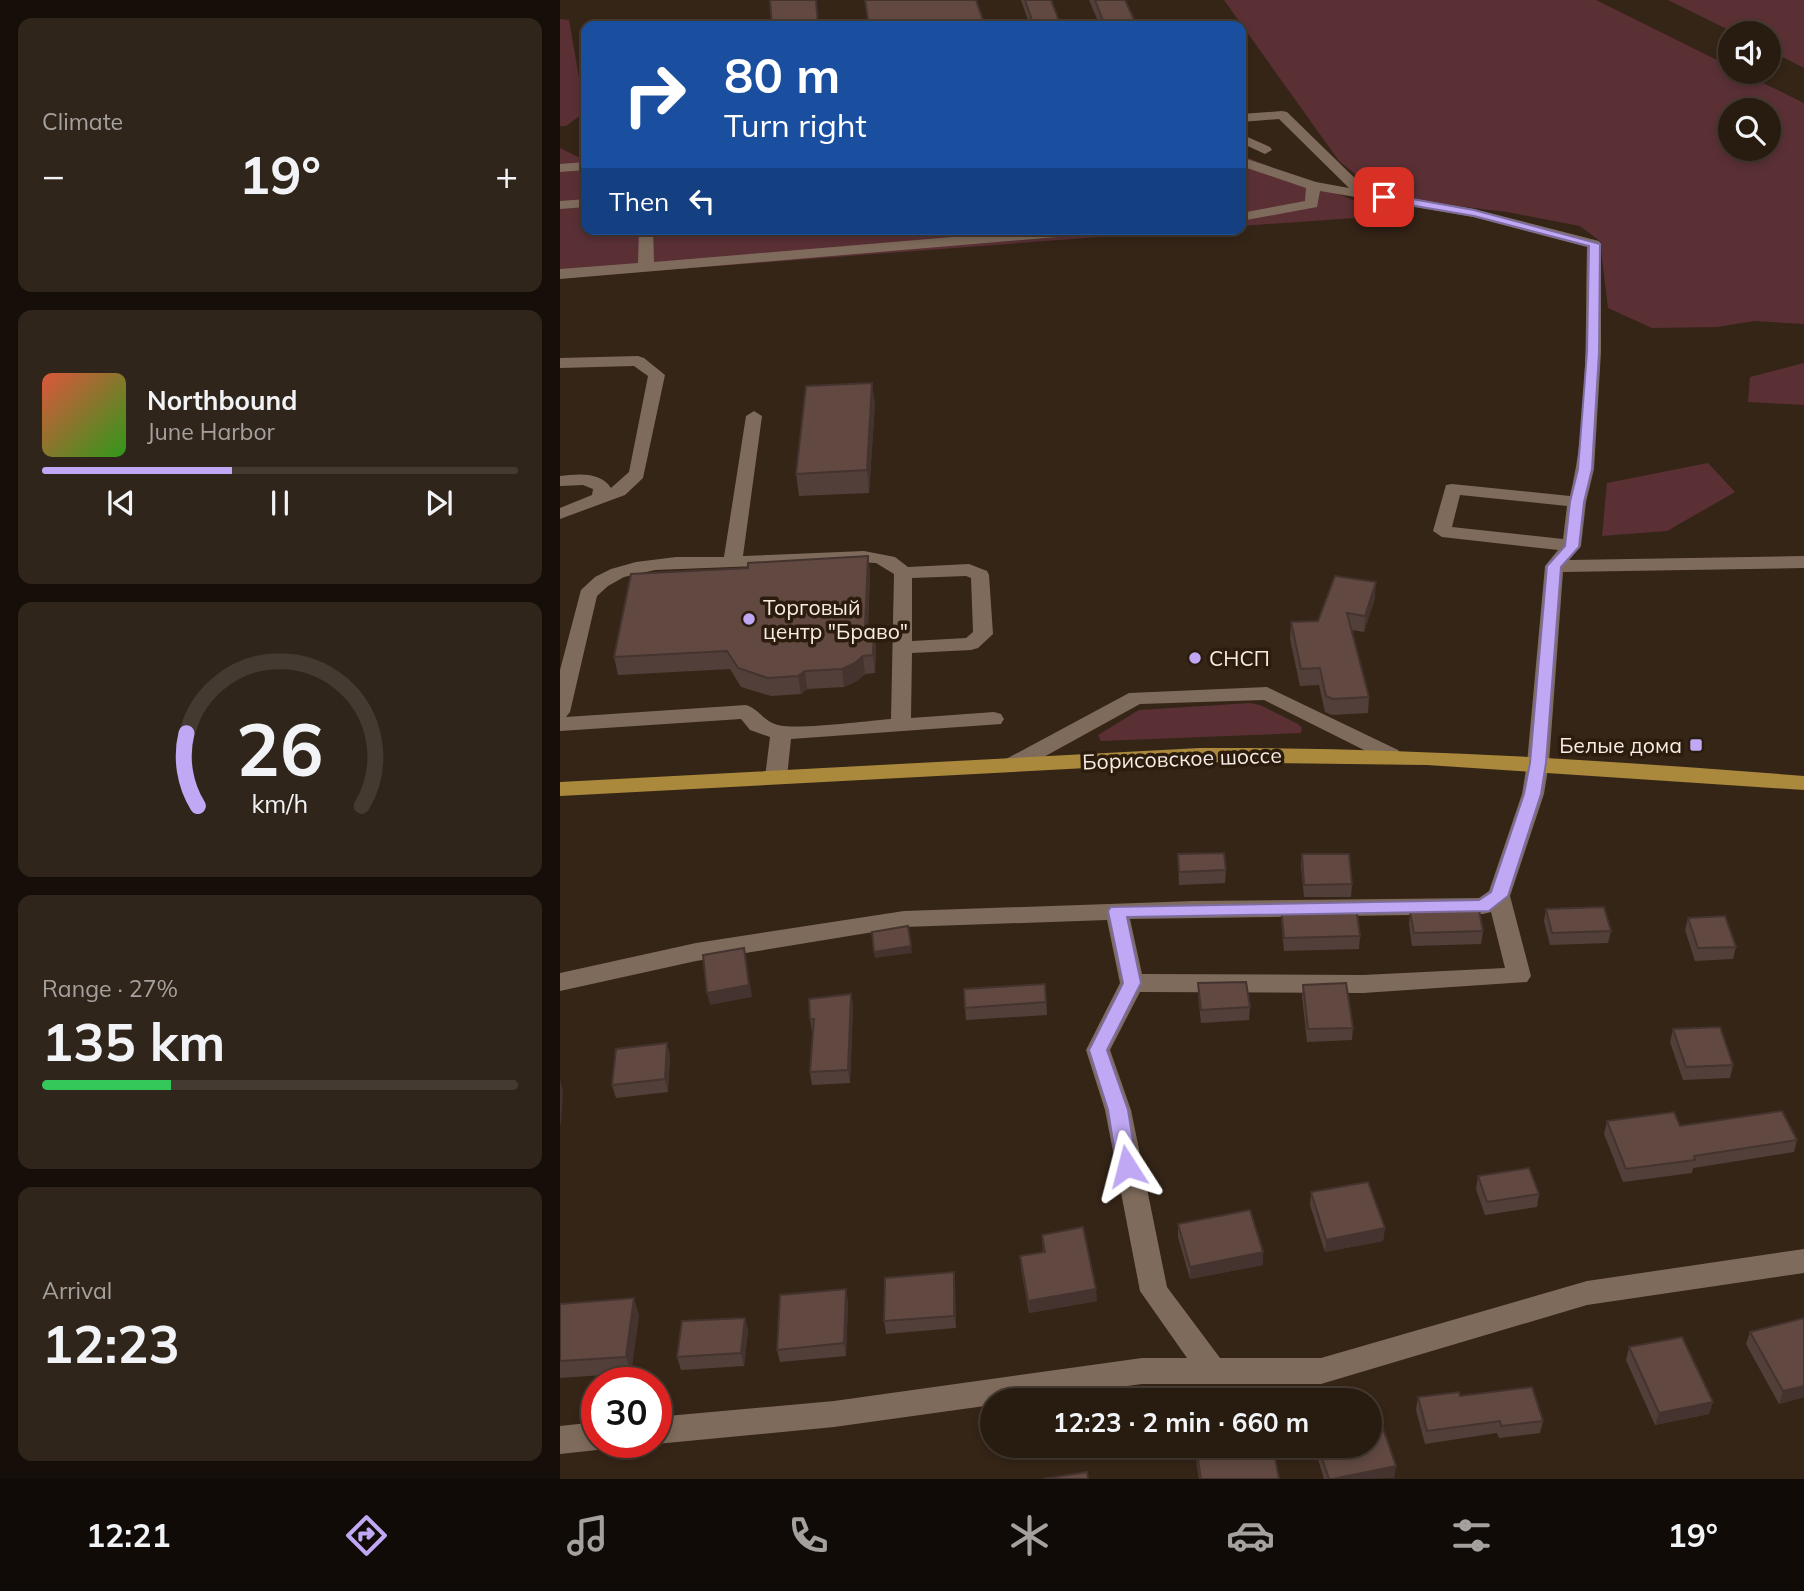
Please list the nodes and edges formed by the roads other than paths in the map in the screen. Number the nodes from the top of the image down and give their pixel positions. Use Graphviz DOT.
graph roads {
  1 [pos="1246,118"];
  2 [pos="1246,140"];
  3 [pos="1265,150"];
  4 [pos="1246,163"];
  5 [pos="581,166"];
  6 [pos="560,167"];
  7 [pos="1313,186"];
  8 [pos="1362,193"];
  9 [pos="581,203"];
  10 [pos="560,205"];
  11 [pos="1246,215"];
  12 [pos="646,235"];
  13 [pos="1028,235"];
  14 [pos="646,265"];
  15 [pos="560,274"];
  16 [pos="560,363"];
  17 [pos="754,416"];
  18 [pos="560,481"];
  19 [pos="600,498"];
  20 [pos="1577,502"];
  21 [pos="560,514"];
  22 [pos="1572,547"];
  23 [pos="733,562"];
  24 [pos="1804,562"];
  25 [pos="1554,566"];
  26 [pos="903,573"];
  27 [pos="902,648"];
  28 [pos="560,712"];
  29 [pos="994,719"];
  30 [pos="560,724"];
  31 [pos="901,725"];
  32 [pos="781,733"];
  33 [pos="1391,755"];
  34 [pos="1538,763"];
  35 [pos="1014,764"];
  36 [pos="776,777"];
  37 [pos="1804,783"];
  38 [pos="560,789"];
  39 [pos="1499,896"];
  40 [pos="1117,911"];
  41 [pos="560,982"];
  42 [pos="1132,983"];
  43 [pos="1804,1261"];
  44 [pos="1213,1371"];
  45 [pos="672,1429"];
  46 [pos="581,1438"];
  47 [pos="560,1440"];
  1 -- 8 [label="street"];
  2 -- 3 [label="street"];
  4 -- 7 [label="street"];
  5 -- 6 [label="street"];
  7 -- 8 [label="street"];
  7 -- 11 [label="street"];
  8 -- 20 [label="street"];
  9 -- 10 [label="street"];
  12 -- 14 [label="street"];
  13 -- 14 [label="street"];
  14 -- 15 [label="street"];
  16 -- 19 [label="street"];
  17 -- 23 [label="street"];
  18 -- 19 [label="street"];
  19 -- 21 [label="street"];
  20 -- 22 [label="street"];
  20 -- 22 [label="street"];
  22 -- 25 [label="street"];
  23 -- 26 [label="street"];
  23 -- 28 [label="street"];
  24 -- 25 [label="street"];
  25 -- 34 [label="street"];
  26 -- 27 [label="street"];
  26 -- 27 [label="street"];
  27 -- 31 [label="street"];
  29 -- 31 [label="street"];
  30 -- 32 [label="street"];
  31 -- 32 [label="street"];
  32 -- 36 [label="street"];
  33 -- 34 [label="main road, Борисовское шоссе"];
  33 -- 35 [label="main road, Борисовское шоссе"];
  33 -- 35 [label="street"];
  34 -- 37 [label="main road, Борисовское шоссе"];
  34 -- 39 [label="street"];
  35 -- 36 [label="main road, Борисовское шоссе"];
  36 -- 38 [label="main road, Борисовское шоссе"];
  39 -- 40 [label="street"];
  39 -- 42 [label="street"];
  40 -- 41 [label="street"];
  40 -- 42 [label="street"];
  42 -- 44 [label="street"];
  43 -- 44 [label="street"];
  44 -- 45 [label="street"];
  46 -- 47 [label="street"];
}
